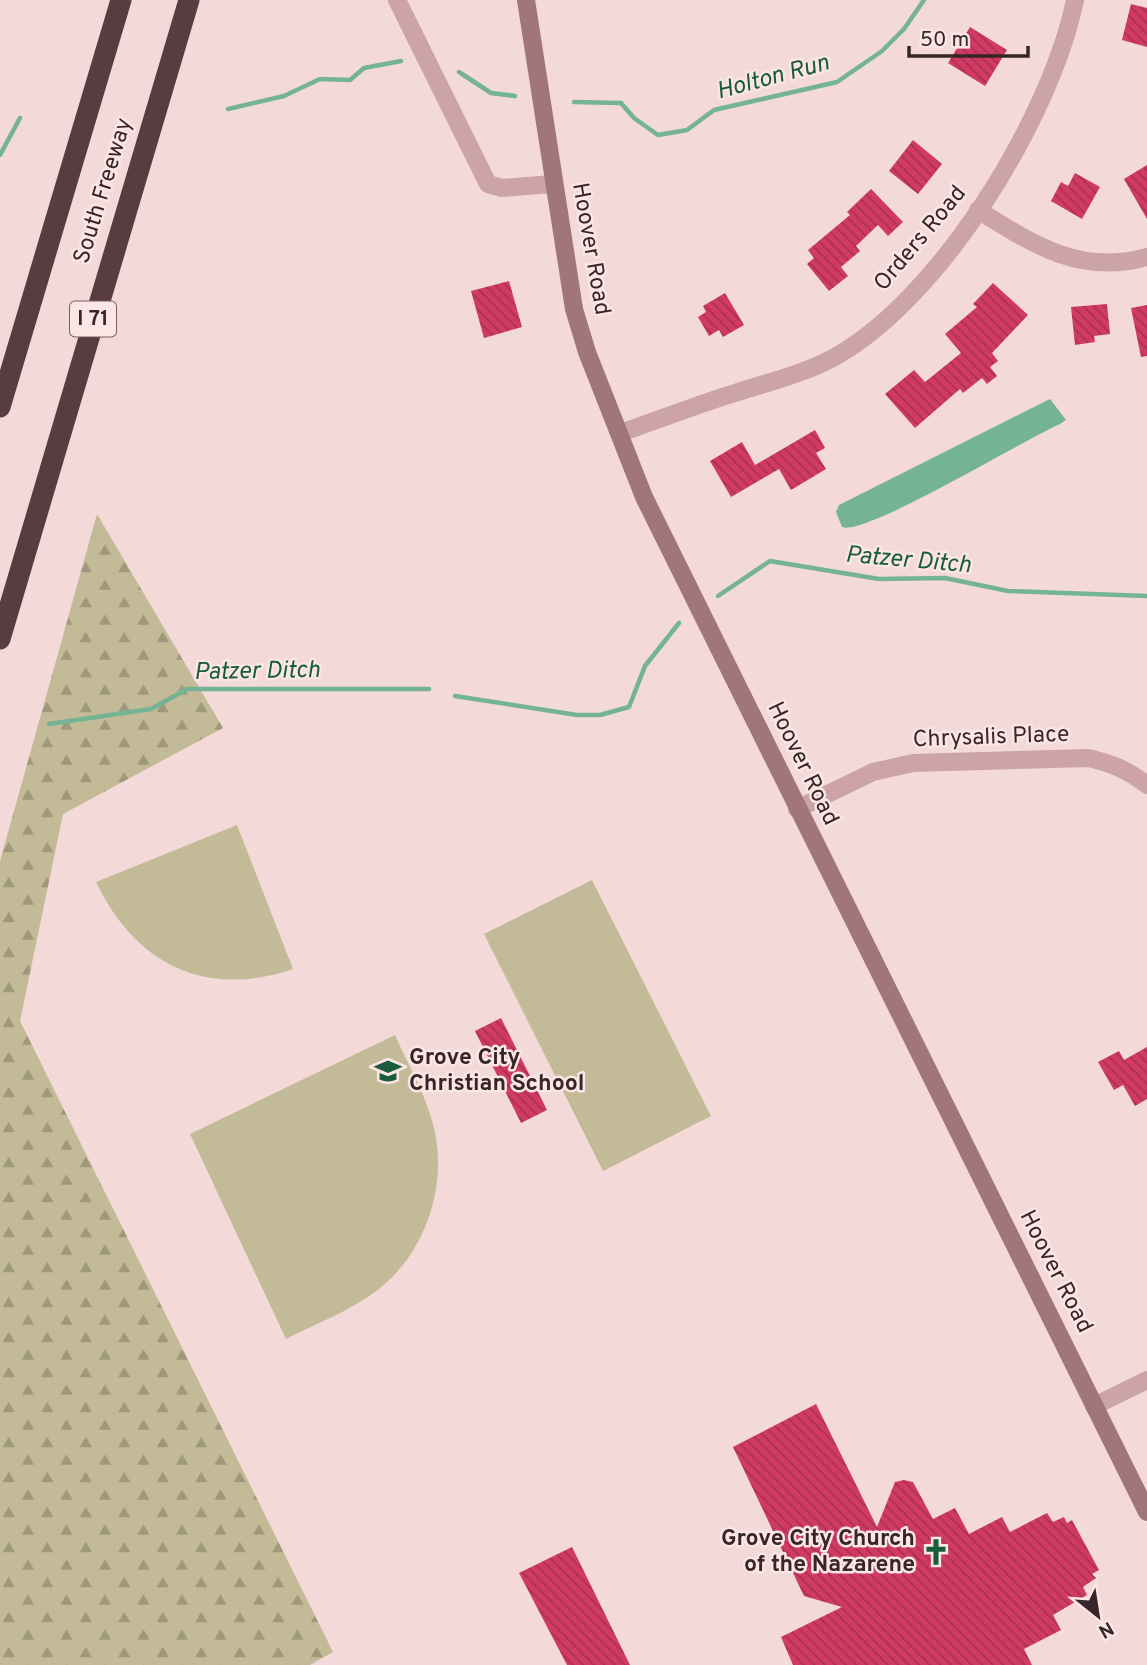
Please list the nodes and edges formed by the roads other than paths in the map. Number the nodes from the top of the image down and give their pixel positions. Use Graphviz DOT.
graph roads {
  1 [pos="121,0"];
  2 [pos="189,0"];
  3 [pos="397,0"];
  4 [pos="526,0"];
  5 [pos="1076,0"];
  6 [pos="553,184"];
  7 [pos="978,210"];
  8 [pos="1147,257"];
  9 [pos="0,407"];
  10 [pos="620,433"];
  11 [pos="0,639"];
  12 [pos="1147,785"];
  13 [pos="797,809"];
  14 [pos="1147,1380"];
  15 [pos="1094,1406"];
  16 [pos="1147,1512"];
  1 -- 9 [label="highway, South Freeway"];
  2 -- 11 [label="highway, South Freeway / I 71"];
  3 -- 6 [label="street"];
  4 -- 6 [label="main road, Hoover Road"];
  5 -- 7 [label="street, Orders Road"];
  6 -- 10 [label="main road, Hoover Road"];
  7 -- 8 [label="street"];
  7 -- 10 [label="street, Orders Road"];
  10 -- 13 [label="main road, Hoover Road"];
  12 -- 13 [label="street, Chrysalis Place"];
  13 -- 15 [label="main road, Hoover Road"];
  14 -- 15 [label="street"];
  15 -- 16 [label="main road, Hoover Road"];
}
